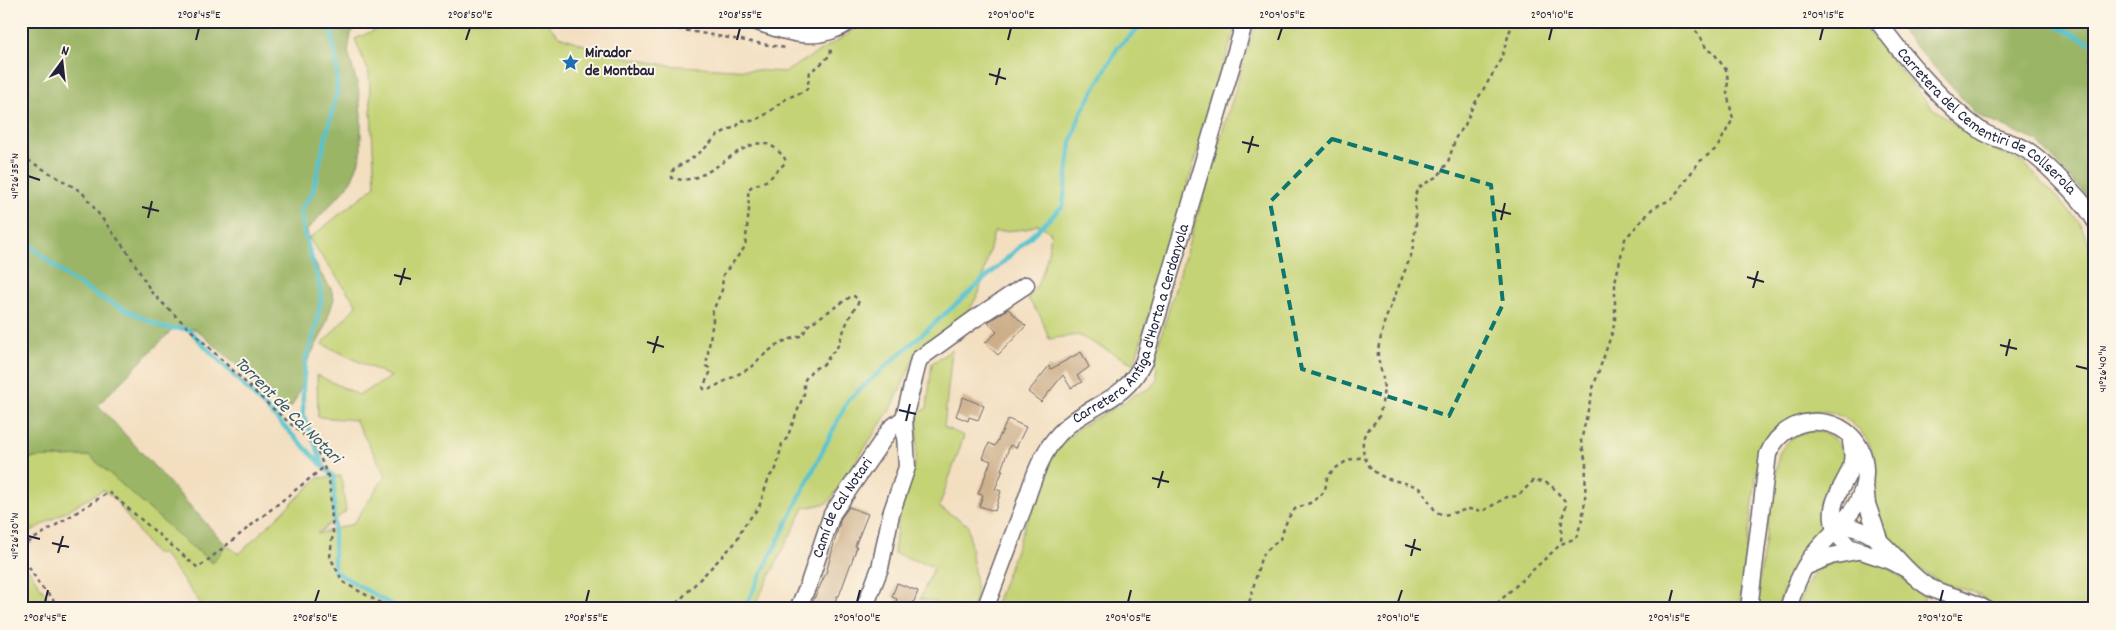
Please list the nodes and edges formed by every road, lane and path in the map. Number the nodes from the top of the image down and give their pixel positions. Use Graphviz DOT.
graph roads {
  1 [pos="647,21"];
  2 [pos="754,21"];
  3 [pos="851,21"];
  4 [pos="1245,21"];
  5 [pos="1512,21"];
  6 [pos="1679,21"];
  7 [pos="1878,21"];
  8 [pos="825,45"];
  9 [pos="795,50"];
  10 [pos="21,156"];
  11 [pos="2095,221"];
  12 [pos="1026,285"];
  13 [pos="904,418"];
  14 [pos="1849,434"];
  15 [pos="1364,457"];
  16 [pos="324,467"];
  17 [pos="1865,479"];
  18 [pos="1838,529"];
  19 [pos="1879,539"];
  20 [pos="1562,544"];
  21 [pos="21,547"];
  22 [pos="1857,551"];
  23 [pos="21,552"];
  24 [pos="1804,567"];
  25 [pos="1906,569"];
  26 [pos="61,609"];
  27 [pos="391,609"];
  28 [pos="672,609"];
  29 [pos="798,609"];
  30 [pos="864,609"];
  31 [pos="985,609"];
  32 [pos="1245,609"];
  33 [pos="1491,609"];
  34 [pos="1749,609"];
  35 [pos="1788,609"];
  36 [pos="1985,609"];
  1 -- 9 [label="path"];
  2 -- 3 [label="street"];
  4 -- 31 [label="street, Carretera Antiga d'Horta a Cerdanyola"];
  5 -- 15 [label="path"];
  6 -- 20 [label="path"];
  7 -- 11 [label="street, Carretera del Cementiri de Collserola"];
  8 -- 28 [label="path"];
  10 -- 16 [label="path"];
  12 -- 13 [label="street"];
  13 -- 29 [label="street, Camí de Cal Notari"];
  13 -- 30 [label="street"];
  14 -- 17 [label="street"];
  14 -- 18 [label="street"];
  14 -- 34 [label="street"];
  15 -- 20 [label="path"];
  15 -- 32 [label="path"];
  16 -- 21 [label="path"];
  16 -- 27 [label="path"];
  17 -- 18 [label="street"];
  17 -- 19 [label="street"];
  18 -- 19 [label="street"];
  18 -- 22 [label="street"];
  18 -- 24 [label="street"];
  19 -- 25 [label="street"];
  20 -- 33 [label="path"];
  22 -- 24 [label="street"];
  22 -- 25 [label="street"];
  23 -- 26 [label="path"];
  24 -- 35 [label="street"];
  25 -- 36 [label="street"];
}
